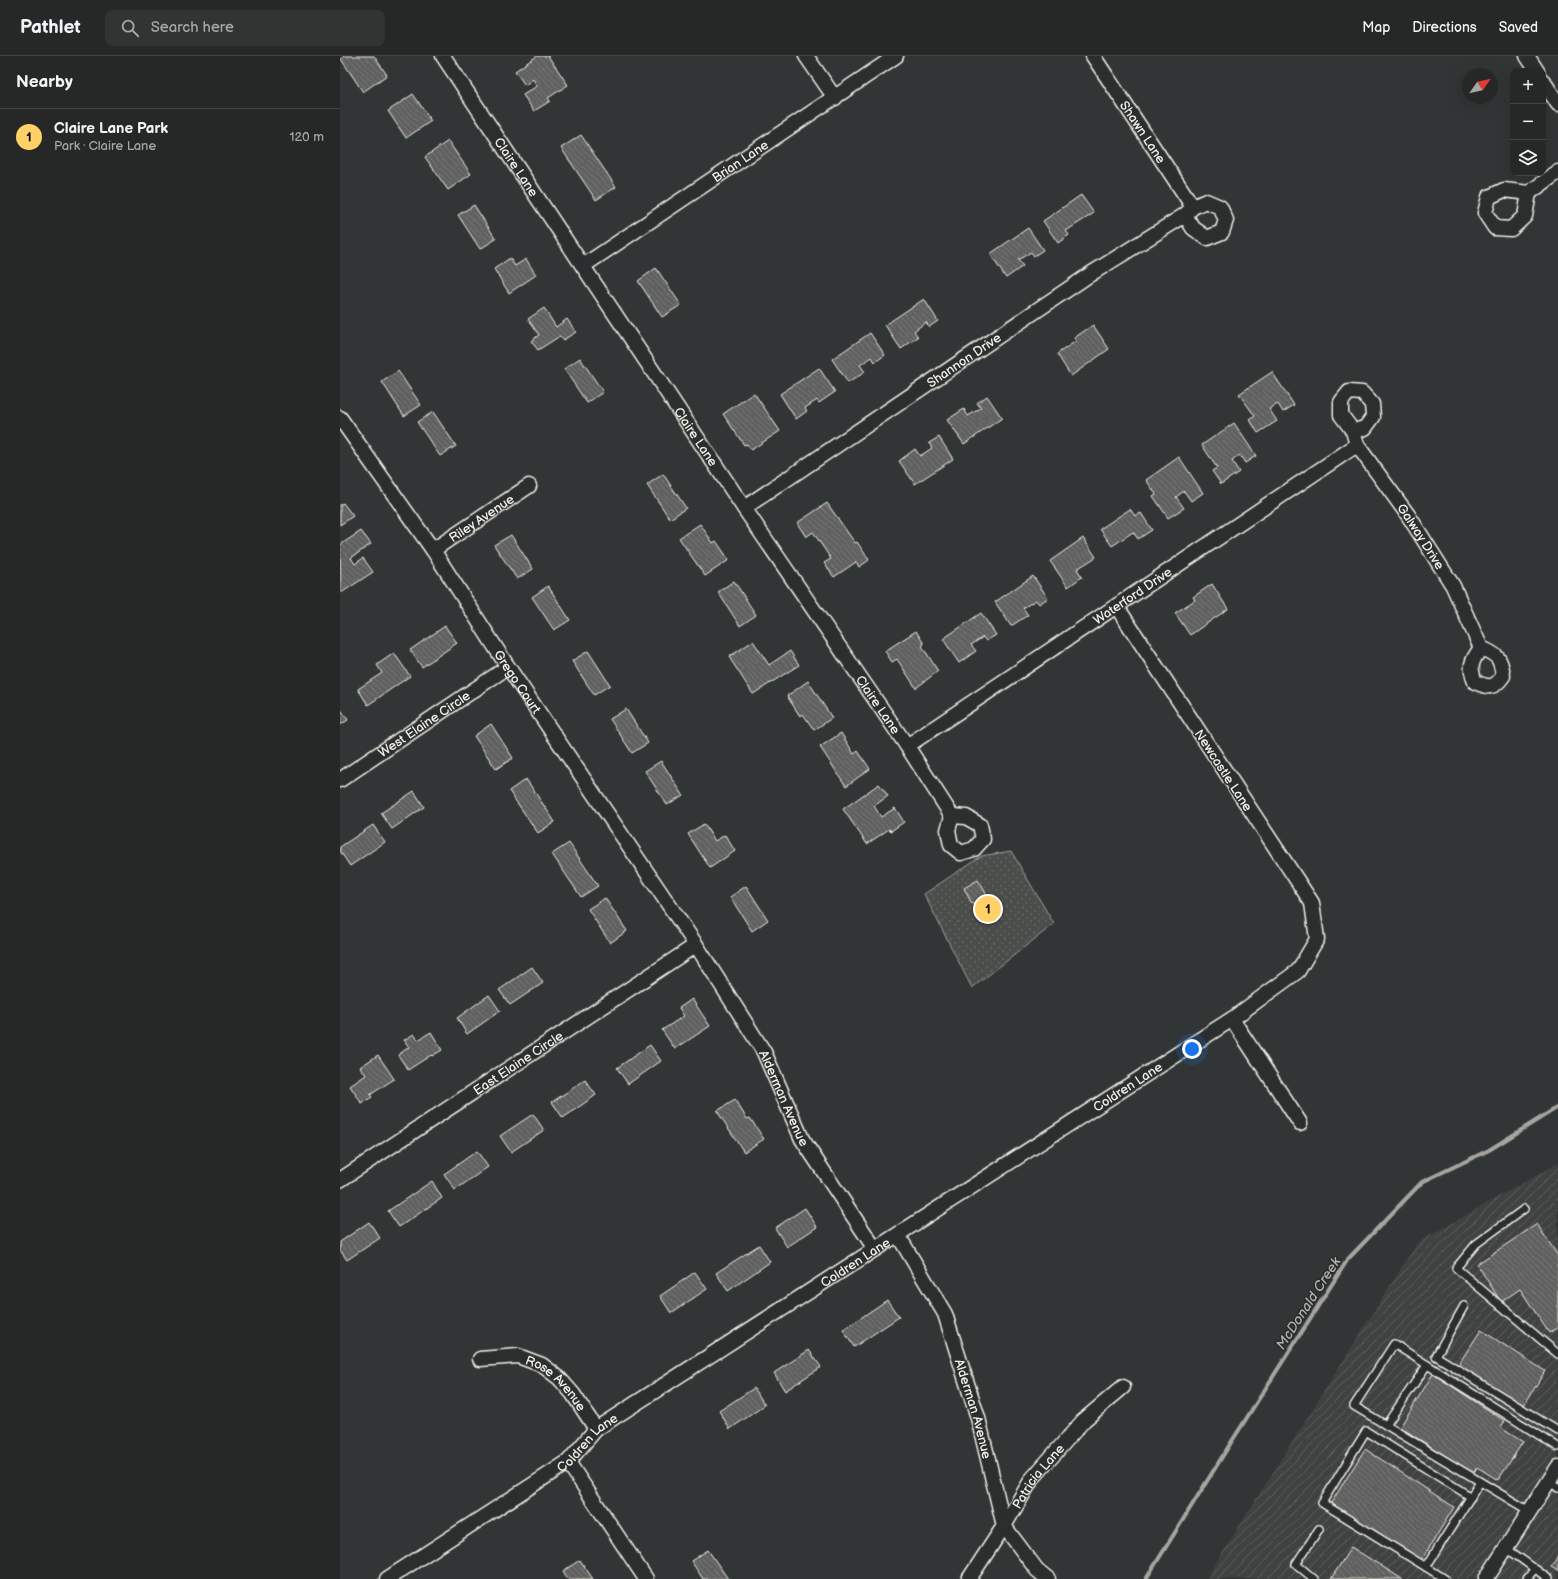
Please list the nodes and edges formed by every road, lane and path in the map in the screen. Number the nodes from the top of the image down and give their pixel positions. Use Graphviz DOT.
graph roads {
  1 [pos="443,56"];
  2 [pos="806,56"];
  3 [pos="896,56"];
  4 [pos="1093,56"];
  5 [pos="1527,56"];
  6 [pos="1535,68"];
  7 [pos="1546,86"];
  8 [pos="835,98"];
  9 [pos="1558,104"];
  10 [pos="1558,172"];
  11 [pos="1529,192"];
  12 [pos="1189,211"];
  13 [pos="583,266"];
  14 [pos="340,418"];
  15 [pos="1353,431"];
  16 [pos="1357,446"];
  17 [pos="529,486"];
  18 [pos="744,508"];
  19 [pos="433,550"];
  20 [pos="1117,607"];
  21 [pos="1481,648"];
  22 [pos="508,667"];
  23 [pos="907,746"];
  24 [pos="340,780"];
  25 [pos="952,816"];
  26 [pos="1317,940"];
  27 [pos="696,944"];
  28 [pos="1232,1019"];
  29 [pos="1300,1123"];
  30 [pos="340,1180"];
  31 [pos="1524,1209"];
  32 [pos="898,1235"];
  33 [pos="875,1250"];
  34 [pos="1464,1306"];
  35 [pos="1558,1354"];
  36 [pos="480,1359"];
  37 [pos="1427,1365"];
  38 [pos="1123,1387"];
  39 [pos="1386,1425"];
  40 [pos="596,1429"];
  41 [pos="1558,1431"];
  42 [pos="1558,1447"];
  43 [pos="568,1462"];
  44 [pos="1558,1467"];
  45 [pos="1480,1482"];
  46 [pos="1553,1485"];
  47 [pos="1471,1497"];
  48 [pos="1530,1511"];
  49 [pos="1004,1526"];
  50 [pos="1319,1529"];
  51 [pos="1506,1548"];
  52 [pos="1426,1567"];
  53 [pos="1534,1568"];
  54 [pos="387,1579"];
  55 [pos="646,1579"];
  56 [pos="969,1579"];
  57 [pos="1048,1579"];
  58 [pos="1314,1579"];
  59 [pos="1445,1579"];
  60 [pos="1486,1579"];
  61 [pos="1527,1579"];
  62 [pos="1549,1579"];
  1 -- 13 [label="street, Claire Lane"];
  2 -- 8 [label="street"];
  3 -- 8 [label="street, Brian Lane"];
  4 -- 12 [label="street, Shawn Lane"];
  5 -- 6 [label="street"];
  7 -- 9 [label="street"];
  8 -- 13 [label="street, Brian Lane"];
  10 -- 11 [label="street"];
  12 -- 18 [label="street, Shannon Drive"];
  13 -- 18 [label="street, Claire Lane"];
  14 -- 19 [label="street, Grego Court"];
  15 -- 16 [label="street, Galway Drive"];
  16 -- 20 [label="street, Waterford Drive"];
  16 -- 21 [label="street, Galway Drive"];
  17 -- 19 [label="street, Riley Avenue"];
  18 -- 23 [label="street, Claire Lane"];
  19 -- 22 [label="street, Grego Court"];
  20 -- 23 [label="street, Waterford Drive"];
  20 -- 26 [label="street, Newcastle Lane"];
  22 -- 24 [label="street, West Elaine Circle"];
  22 -- 27 [label="street, Grego Court"];
  23 -- 25 [label="street, Claire Lane"];
  26 -- 28 [label="street, Coldren Lane"];
  27 -- 30 [label="street, East Elaine Circle"];
  27 -- 33 [label="street, Alderman Avenue"];
  28 -- 29 [label="street"];
  28 -- 32 [label="street, Coldren Lane"];
  31 -- 35 [label="lane"];
  32 -- 33 [label="street, Coldren Lane"];
  32 -- 49 [label="street, Alderman Avenue"];
  33 -- 40 [label="street, Coldren Lane"];
  34 -- 41 [label="lane"];
  36 -- 40 [label="street, Rose Avenue"];
  37 -- 39 [label="lane"];
  37 -- 39 [label="lane"];
  37 -- 42 [label="lane"];
  38 -- 49 [label="street, Patricia Lane"];
  39 -- 45 [label="lane"];
  40 -- 43 [label="street, Coldren Lane"];
  43 -- 54 [label="street, Coldren Lane"];
  43 -- 55 [label="street"];
  44 -- 46 [label="street"];
  45 -- 47 [label="lane"];
  45 -- 48 [label="lane"];
  46 -- 48 [label="street"];
  47 -- 52 [label="lane"];
  47 -- 52 [label="lane"];
  48 -- 51 [label="street"];
  49 -- 56 [label="street, Patricia Lane"];
  49 -- 57 [label="street, Alderman Avenue"];
  50 -- 58 [label="lane"];
  51 -- 53 [label="lane"];
  51 -- 60 [label="street"];
  52 -- 59 [label="lane"];
  53 -- 61 [label="lane"];
  53 -- 62 [label="lane"];
}
